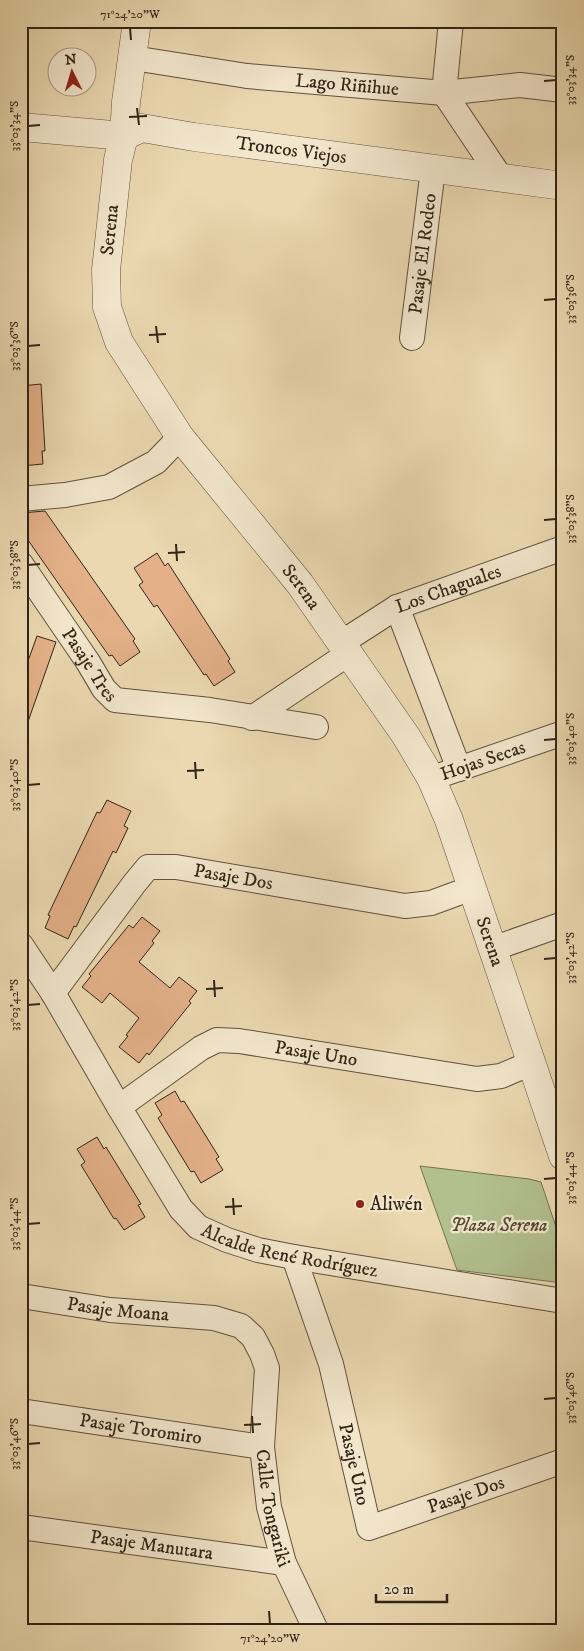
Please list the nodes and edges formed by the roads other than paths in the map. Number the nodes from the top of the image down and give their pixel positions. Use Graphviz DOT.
graph roads {
  1 [pos="137,21"];
  2 [pos="451,21"];
  3 [pos="133,58"];
  4 [pos="563,90"];
  5 [pos="444,93"];
  6 [pos="21,127"];
  7 [pos="124,136"];
  8 [pos="433,169"];
  9 [pos="501,178"];
  10 [pos="563,186"];
  11 [pos="412,338"];
  12 [pos="180,437"];
  13 [pos="21,499"];
  14 [pos="563,548"];
  15 [pos="21,564"];
  16 [pos="397,607"];
  17 [pos="344,648"];
  18 [pos="252,718"];
  19 [pos="316,727"];
  20 [pos="563,733"];
  21 [pos="458,769"];
  22 [pos="431,778"];
  23 [pos="472,888"];
  24 [pos="563,924"];
  25 [pos="21,945"];
  26 [pos="492,949"];
  27 [pos="53,993"];
  28 [pos="531,1063"];
  29 [pos="554,1101"];
  30 [pos="119,1107"];
  31 [pos="563,1156"];
  32 [pos="294,1257"];
  33 [pos="21,1296"];
  34 [pos="563,1301"];
  35 [pos="214,1318"];
  36 [pos="21,1411"];
  37 [pos="262,1446"];
  38 [pos="563,1461"];
  39 [pos="21,1527"];
  40 [pos="370,1528"];
  41 [pos="284,1563"];
  42 [pos="316,1630"];
  1 -- 3 [label="street, Serena"];
  2 -- 5 [label="street"];
  3 -- 5 [label="street, Lago Riñihue"];
  3 -- 7 [label="street, Serena"];
  4 -- 5 [label="street, Lago Riñihue"];
  5 -- 9 [label="street"];
  6 -- 7 [label="street, Troncos Viejos"];
  7 -- 8 [label="street, Troncos Viejos"];
  7 -- 12 [label="street, Serena"];
  8 -- 9 [label="street, Troncos Viejos"];
  8 -- 11 [label="street, Pasaje El Rodeo"];
  9 -- 10 [label="street, Troncos Viejos"];
  12 -- 13 [label="street"];
  12 -- 17 [label="street, Serena"];
  14 -- 16 [label="street, Los Chaguales"];
  15 -- 18 [label="street, Pasaje Tres"];
  16 -- 17 [label="street, Los Chaguales"];
  16 -- 21 [label="street"];
  17 -- 18 [label="street"];
  17 -- 22 [label="street, Serena"];
  18 -- 19 [label="street, Pasaje Tres"];
  20 -- 21 [label="street, Hojas Secas"];
  21 -- 22 [label="street, Hojas Secas"];
  22 -- 23 [label="street, Serena"];
  23 -- 26 [label="street, Serena"];
  23 -- 27 [label="street, Pasaje Dos"];
  24 -- 26 [label="street"];
  25 -- 27 [label="street, Alcalde René Rodríguez"];
  26 -- 28 [label="street, Serena"];
  27 -- 30 [label="street, Alcalde René Rodríguez"];
  28 -- 29 [label="street, Serena"];
  28 -- 30 [label="street, Pasaje Uno"];
  29 -- 31 [label="street, Serena"];
  30 -- 32 [label="street, Alcalde René Rodríguez"];
  32 -- 34 [label="street, Alcalde René Rodríguez"];
  32 -- 40 [label="street, Pasaje Uno"];
  33 -- 35 [label="street, Pasaje Moana"];
  35 -- 37 [label="street, Calle Tongariki"];
  36 -- 37 [label="street, Pasaje Toromiro"];
  37 -- 41 [label="street, Calle Tongariki"];
  38 -- 40 [label="street, Pasaje Dos"];
  39 -- 41 [label="street, Pasaje Manutara"];
  41 -- 42 [label="street, Calle Tongariki"];
}
